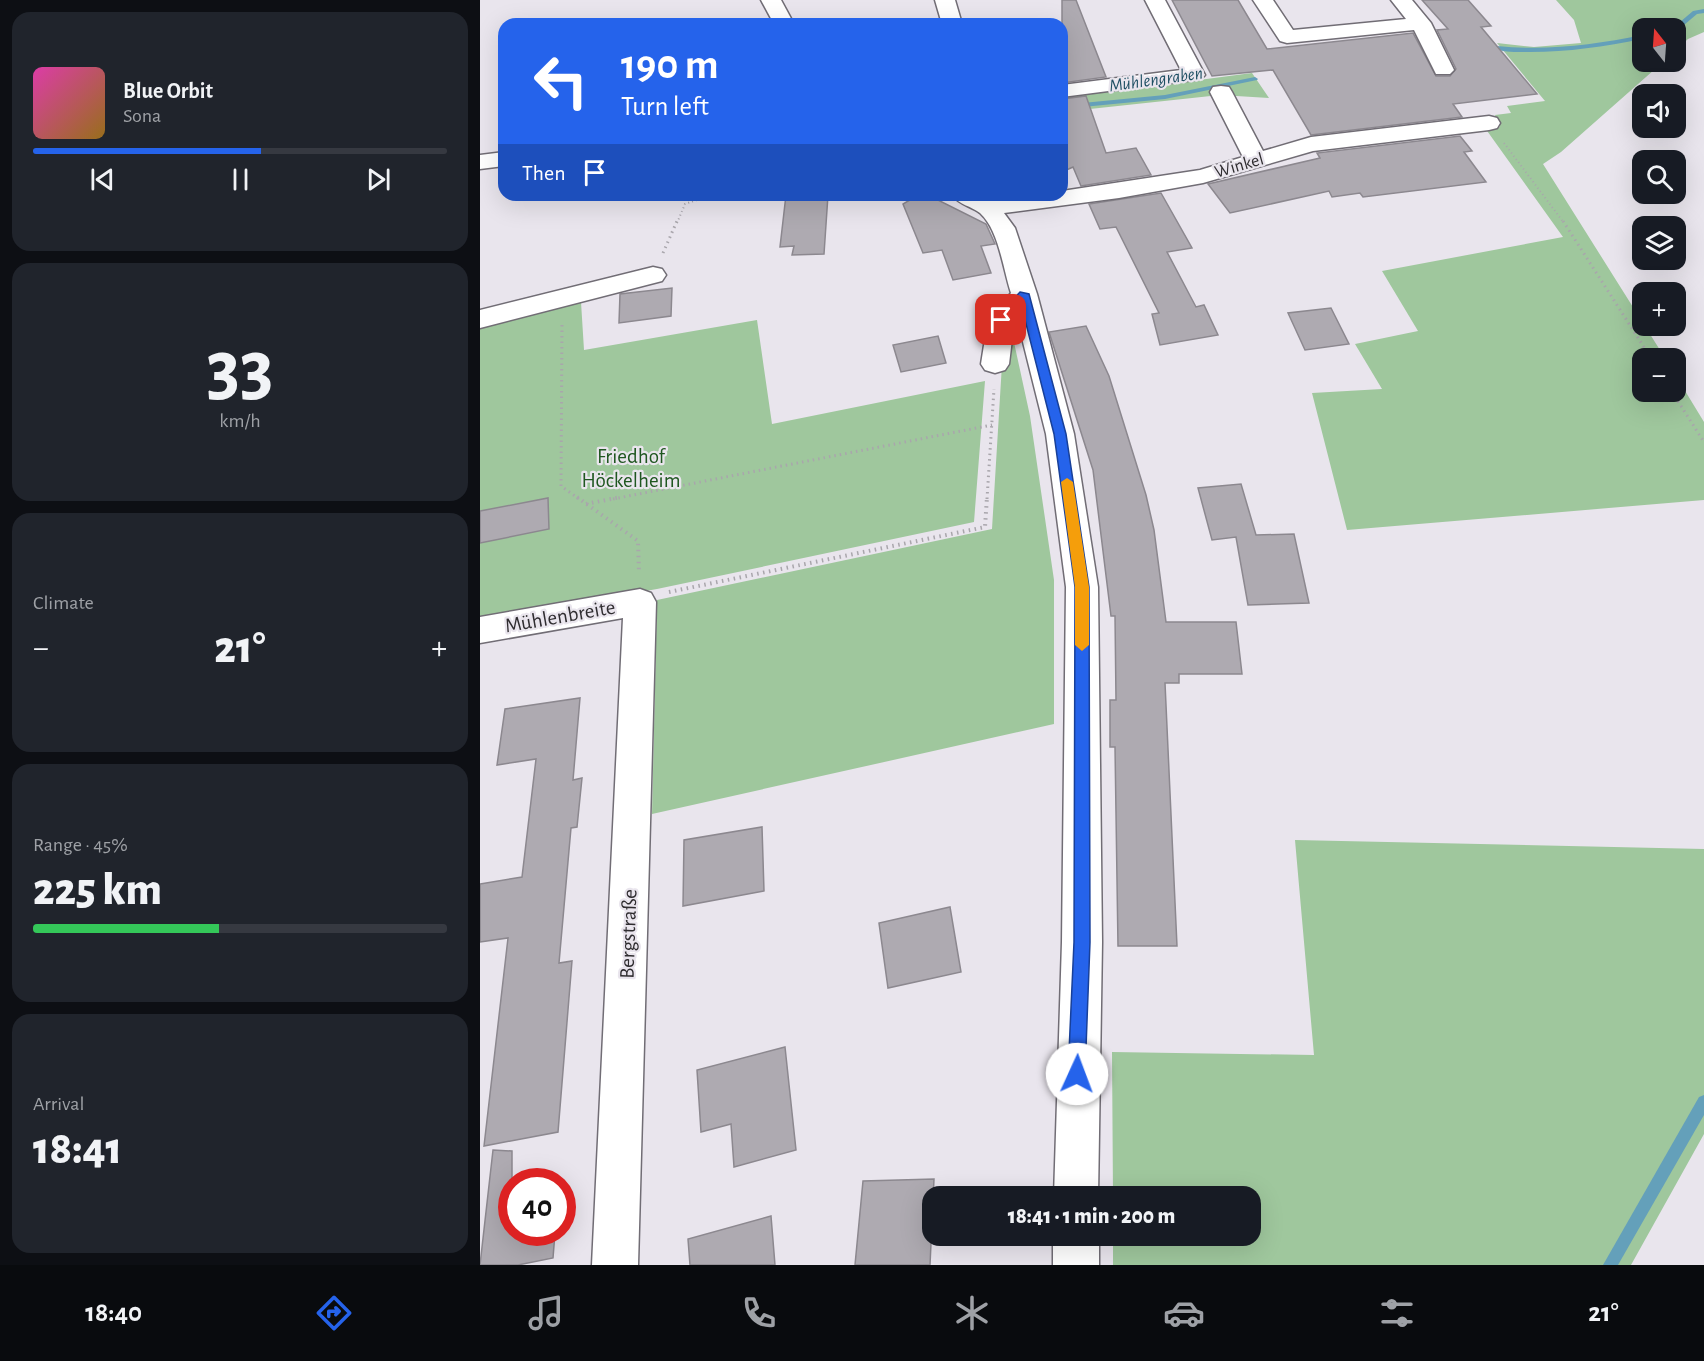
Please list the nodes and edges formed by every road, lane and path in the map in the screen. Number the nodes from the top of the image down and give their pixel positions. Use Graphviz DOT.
graph roads {
  1 [pos="771,0"];
  2 [pos="945,0"];
  3 [pos="1155,0"];
  4 [pos="1263,0"];
  5 [pos="1401,0"];
  6 [pos="781,18"];
  7 [pos="950,18"];
  8 [pos="1421,23"];
  9 [pos="1443,70"];
  10 [pos="1068,90"];
  11 [pos="1221,92"];
  12 [pos="1489,123"];
  13 [pos="498,160"];
  14 [pos="1256,160"];
  15 [pos="480,162"];
  16 [pos="1068,194"];
  17 [pos="694,201"];
  18 [pos="983,201"];
  19 [pos="665,250"];
  20 [pos="653,275"];
  21 [pos="1024,294"];
  22 [pos="562,298"];
  23 [pos="480,319"];
  24 [pos="1645,348"];
  25 [pos="995,364"];
  26 [pos="1678,402"];
  27 [pos="992,425"];
  28 [pos="1704,442"];
  29 [pos="585,504"];
  30 [pos="640,602"];
  31 [pos="480,630"];
  32 [pos="1076,1186"];
  33 [pos="1076,1246"];
  34 [pos="615,1265"];
  35 [pos="1076,1265"];
  1 -- 6 [label="street"];
  2 -- 7 [label="street"];
  3 -- 10 [label="street"];
  4 -- 8 [label="street"];
  5 -- 8 [label="street"];
  8 -- 9 [label="street"];
  11 -- 14 [label="street"];
  12 -- 14 [label="street, Winkel"];
  12 -- 24 [label="path"];
  13 -- 15 [label="street"];
  14 -- 16 [label="street, Winkel"];
  17 -- 20 [label="path"];
  18 -- 21 [label="street"];
  19 -- 20 [label="path"];
  20 -- 22 [label="street"];
  21 -- 25 [label="street"];
  21 -- 32 [label="street"];
  22 -- 23 [label="street"];
  22 -- 29 [label="path"];
  25 -- 27 [label="path"];
  26 -- 28 [label="path"];
  27 -- 29 [label="path"];
  27 -- 30 [label="path"];
  29 -- 30 [label="path"];
  30 -- 31 [label="street, Mühlenbreite"];
  30 -- 34 [label="street, Bergstraße"];
  33 -- 35 [label="street"];
}
